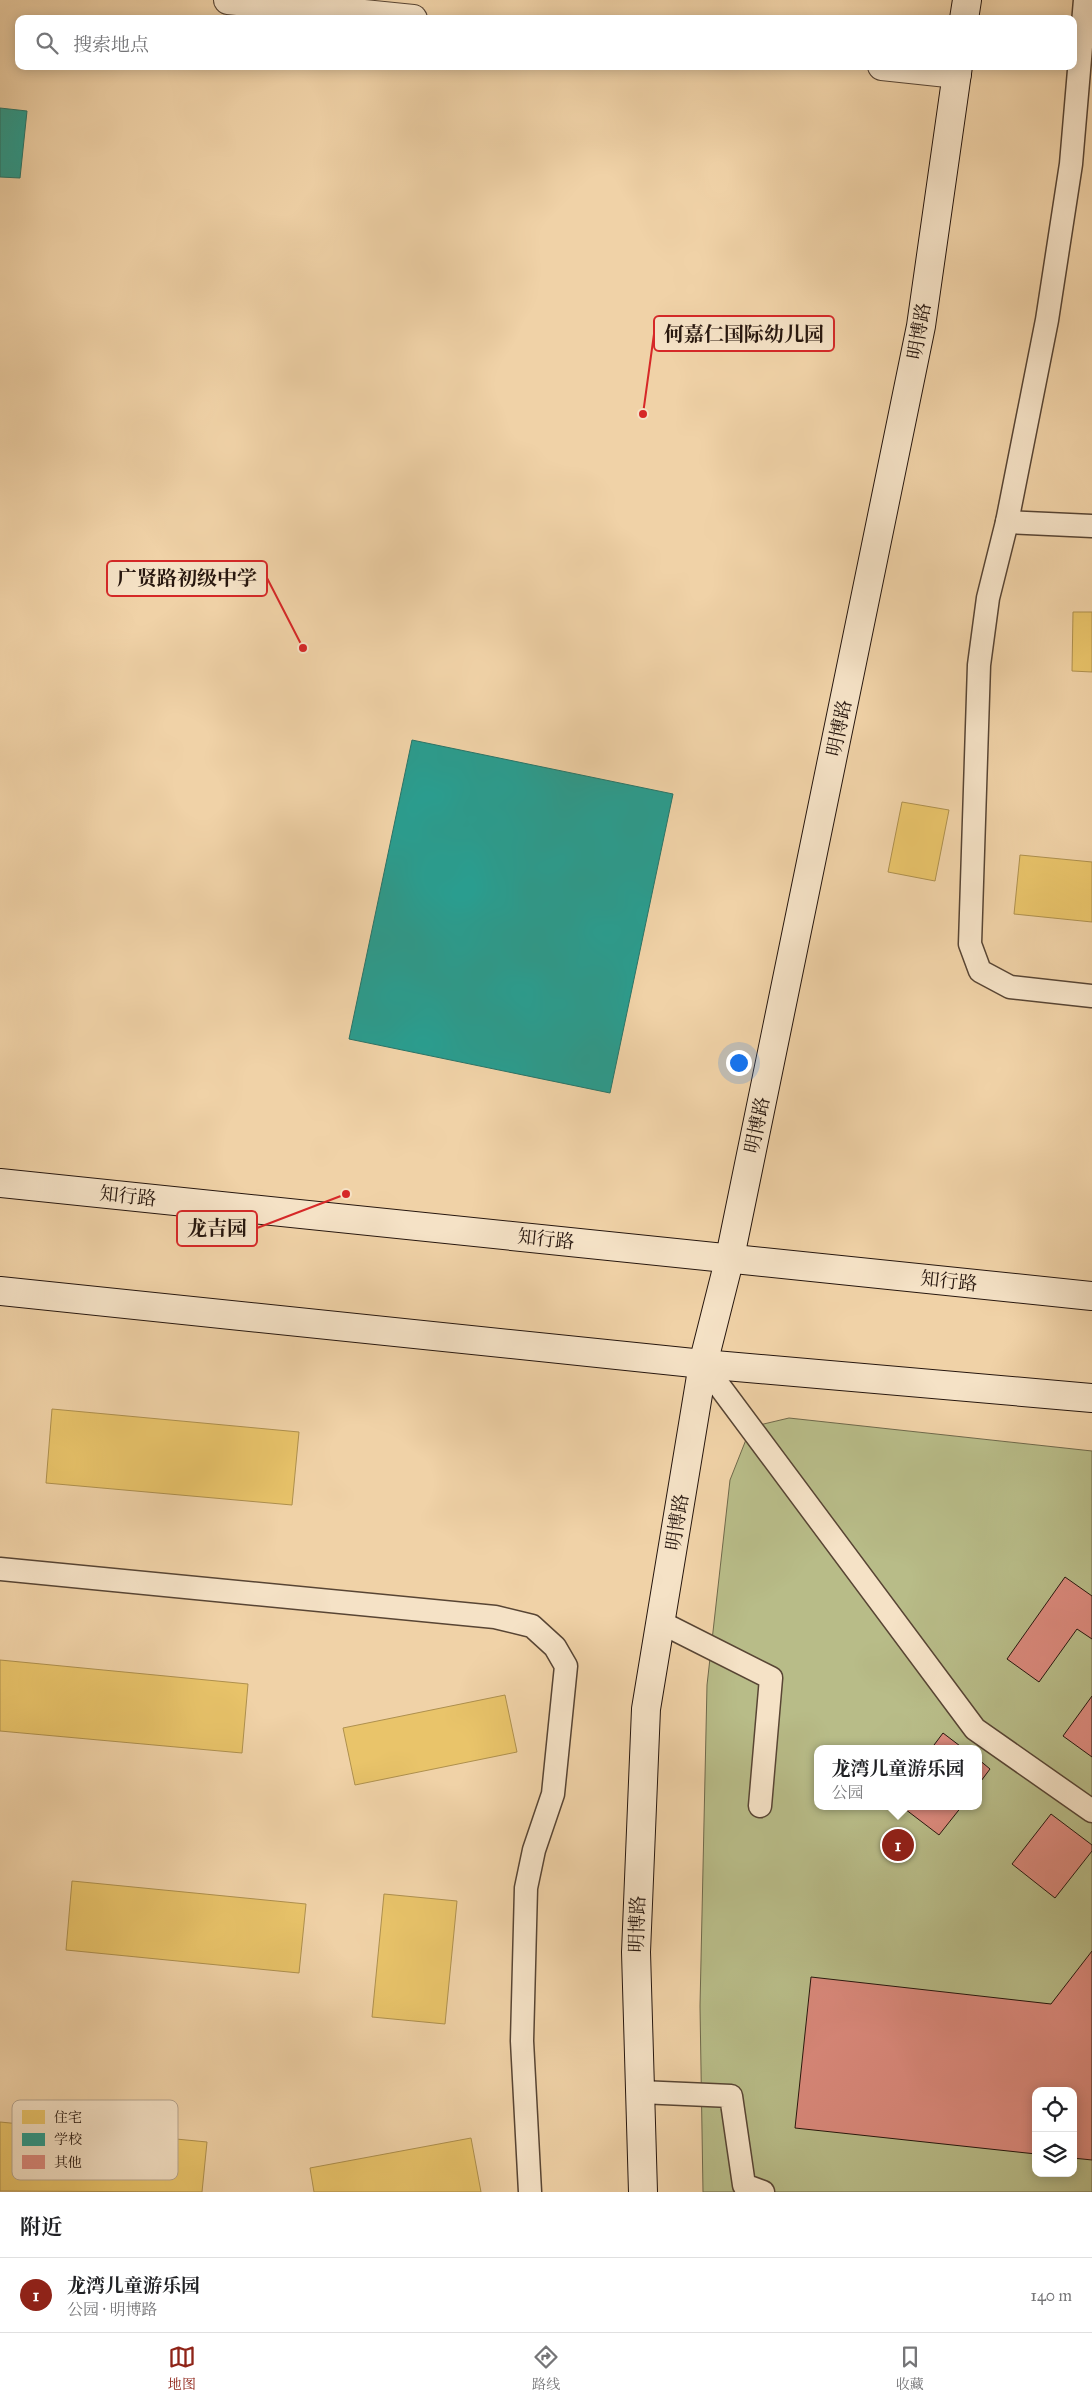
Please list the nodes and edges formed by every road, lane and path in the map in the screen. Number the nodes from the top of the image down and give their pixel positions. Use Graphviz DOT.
graph roads {
  1 [pos="228,0"];
  2 [pos="967,0"];
  3 [pos="1085,0"];
  4 [pos="374,15"];
  5 [pos="965,15"];
  6 [pos="957,70"];
  7 [pos="1007,522"];
  8 [pos="1092,526"];
  9 [pos="1092,996"];
  10 [pos="0,1183"];
  11 [pos="730,1257"];
  12 [pos="0,1291"];
  13 [pos="1092,1296"];
  14 [pos="703,1364"];
  15 [pos="1092,1398"];
  16 [pos="0,1569"];
  17 [pos="660,1622"];
  18 [pos="760,1806"];
  19 [pos="1092,1811"];
  20 [pos="640,2092"];
  21 [pos="530,2192"];
  22 [pos="643,2192"];
  23 [pos="763,2192"];
  1 -- 4 [label="street"];
  2 -- 5 [label="street"];
  3 -- 7 [label="lane"];
  6 -- 11 [label="street, 明博路"];
  7 -- 8 [label="lane"];
  7 -- 9 [label="lane"];
  10 -- 11 [label="street, 知行路"];
  11 -- 13 [label="street, 知行路"];
  11 -- 14 [label="street, 明博路"];
  12 -- 14 [label="street"];
  14 -- 15 [label="street"];
  14 -- 17 [label="street, 明博路"];
  14 -- 19 [label="lane"];
  16 -- 21 [label="lane"];
  17 -- 18 [label="lane"];
  17 -- 20 [label="street, 明博路"];
  20 -- 22 [label="street, 明博路"];
  20 -- 23 [label="lane"];
}
